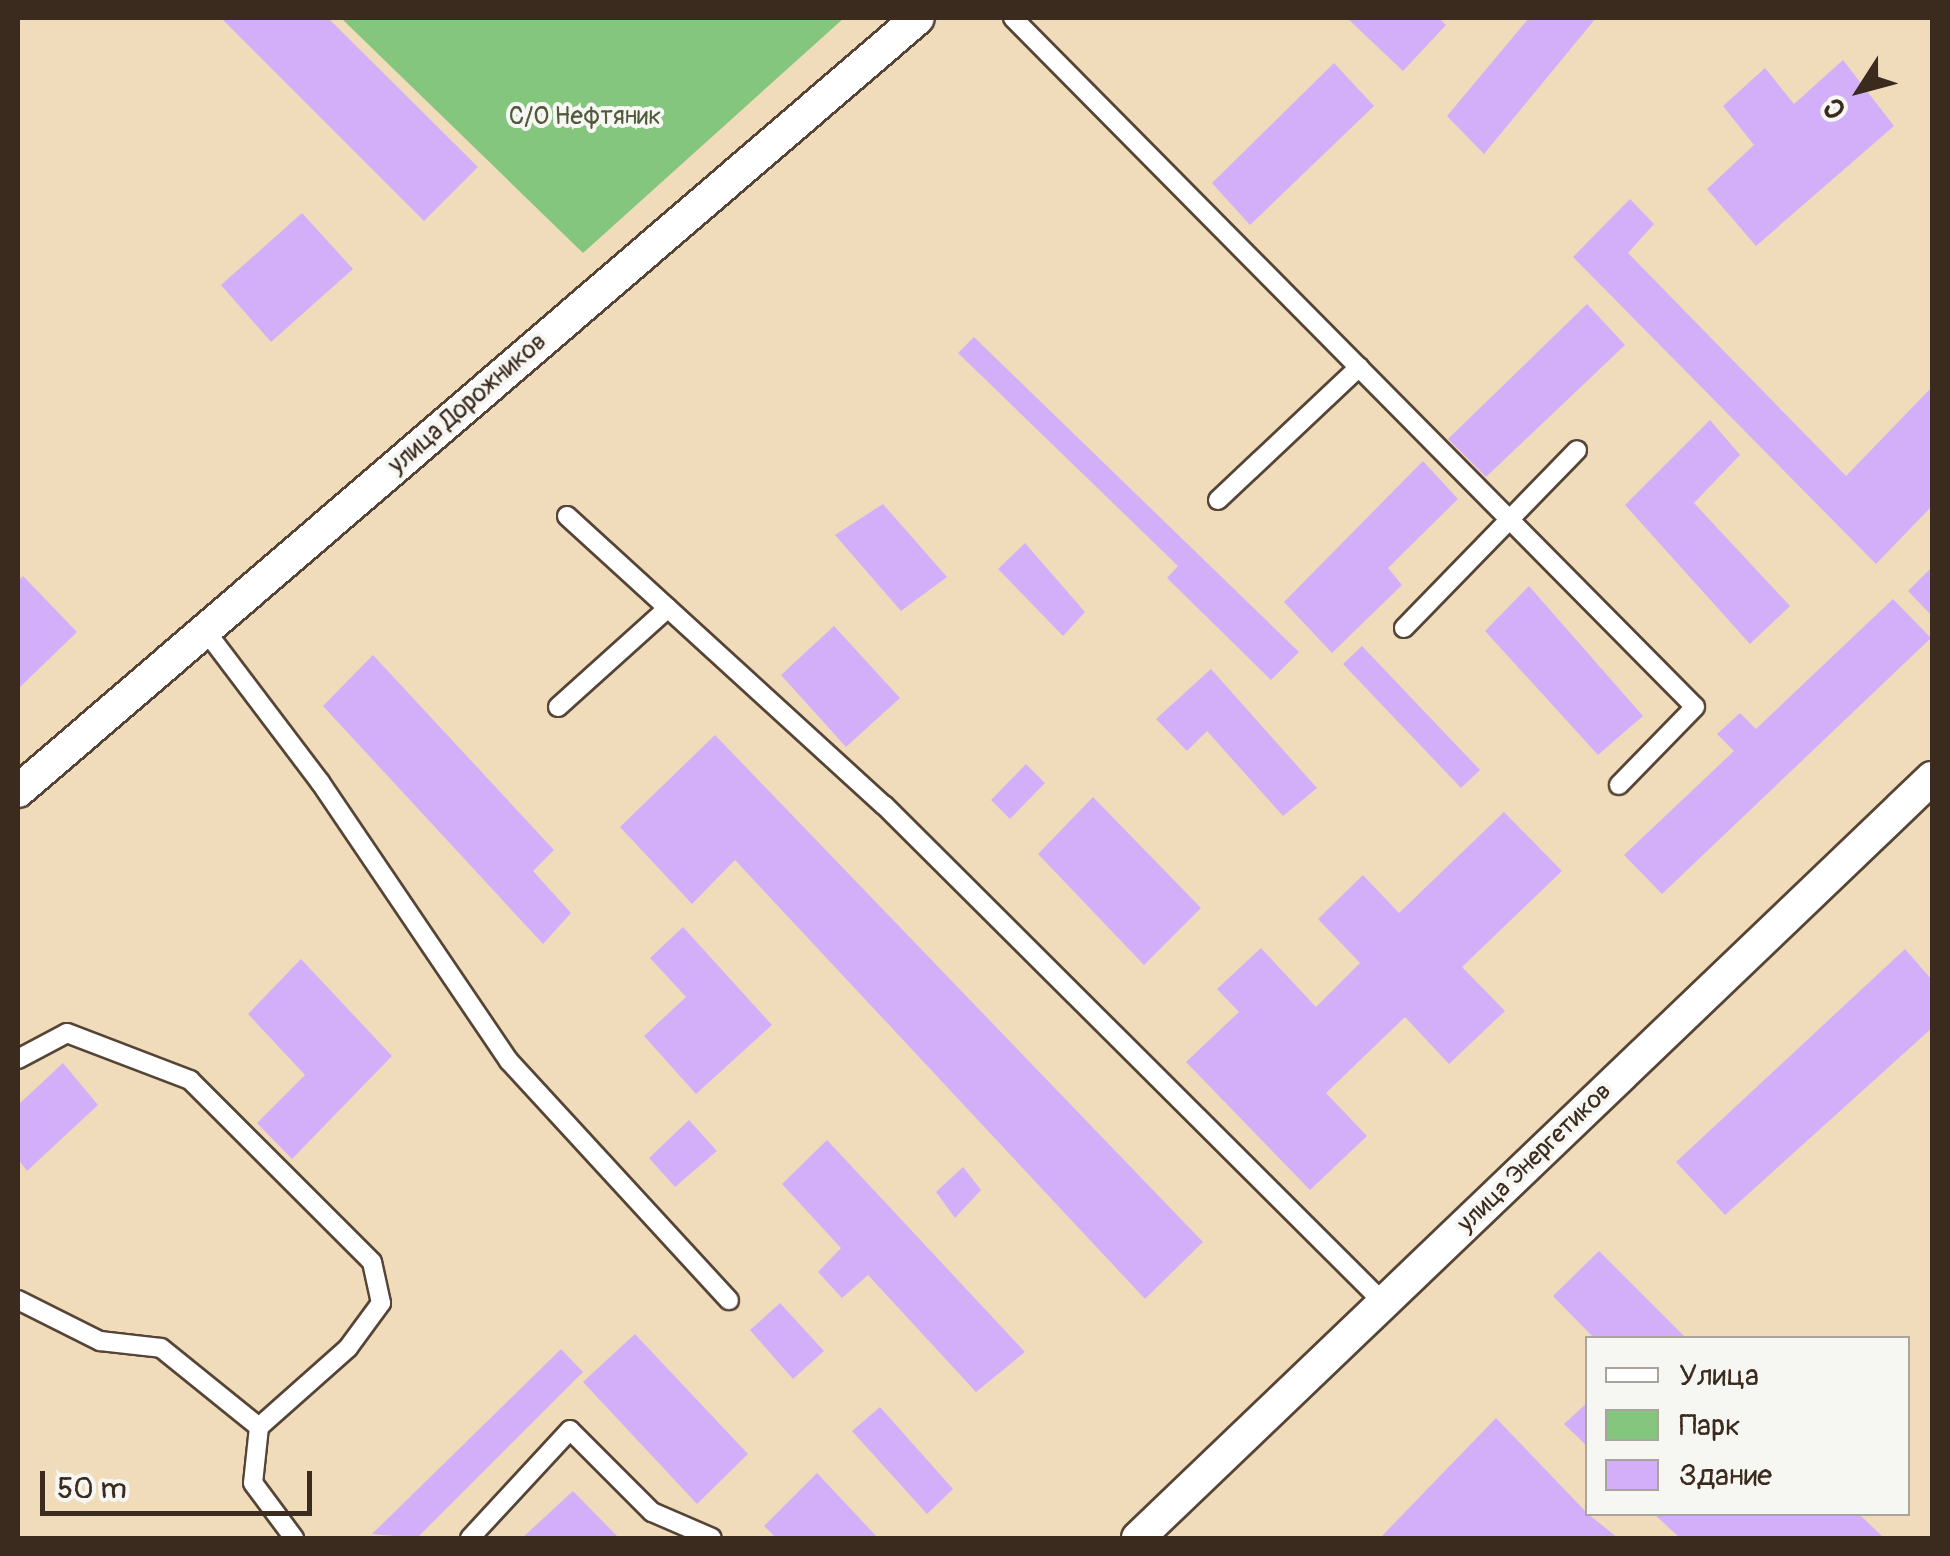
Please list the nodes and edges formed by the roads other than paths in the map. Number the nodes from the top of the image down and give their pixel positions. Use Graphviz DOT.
graph roads {
  1 [pos="918,18"];
  2 [pos="1014,18"];
  3 [pos="1359,367"];
  4 [pos="1577,450"];
  5 [pos="1218,500"];
  6 [pos="567,516"];
  7 [pos="1510,520"];
  8 [pos="668,608"];
  9 [pos="1404,628"];
  10 [pos="205,630"];
  11 [pos="558,708"];
  12 [pos="1932,778"];
  13 [pos="1619,784"];
  14 [pos="18,791"];
  15 [pos="18,1060"];
  16 [pos="18,1300"];
  17 [pos="729,1300"];
  18 [pos="1384,1303"];
  19 [pos="259,1427"];
  20 [pos="689,1534"];
  21 [pos="294,1538"];
  22 [pos="470,1538"];
  23 [pos="712,1538"];
  24 [pos="1138,1538"];
  1 -- 10 [label="street, улица Дорожников"];
  2 -- 3 [label="lane"];
  3 -- 5 [label="lane"];
  3 -- 7 [label="lane"];
  4 -- 7 [label="lane"];
  6 -- 8 [label="lane"];
  7 -- 9 [label="lane"];
  7 -- 13 [label="lane"];
  8 -- 11 [label="lane"];
  8 -- 18 [label="lane"];
  10 -- 14 [label="street, улица Дорожников"];
  10 -- 17 [label="lane"];
  12 -- 18 [label="street, улица Энергетиков"];
  15 -- 19 [label="lane"];
  16 -- 19 [label="lane"];
  18 -- 24 [label="street, улица Энергетиков"];
  19 -- 21 [label="lane"];
  20 -- 22 [label="lane"];
  20 -- 23 [label="lane"];
}
